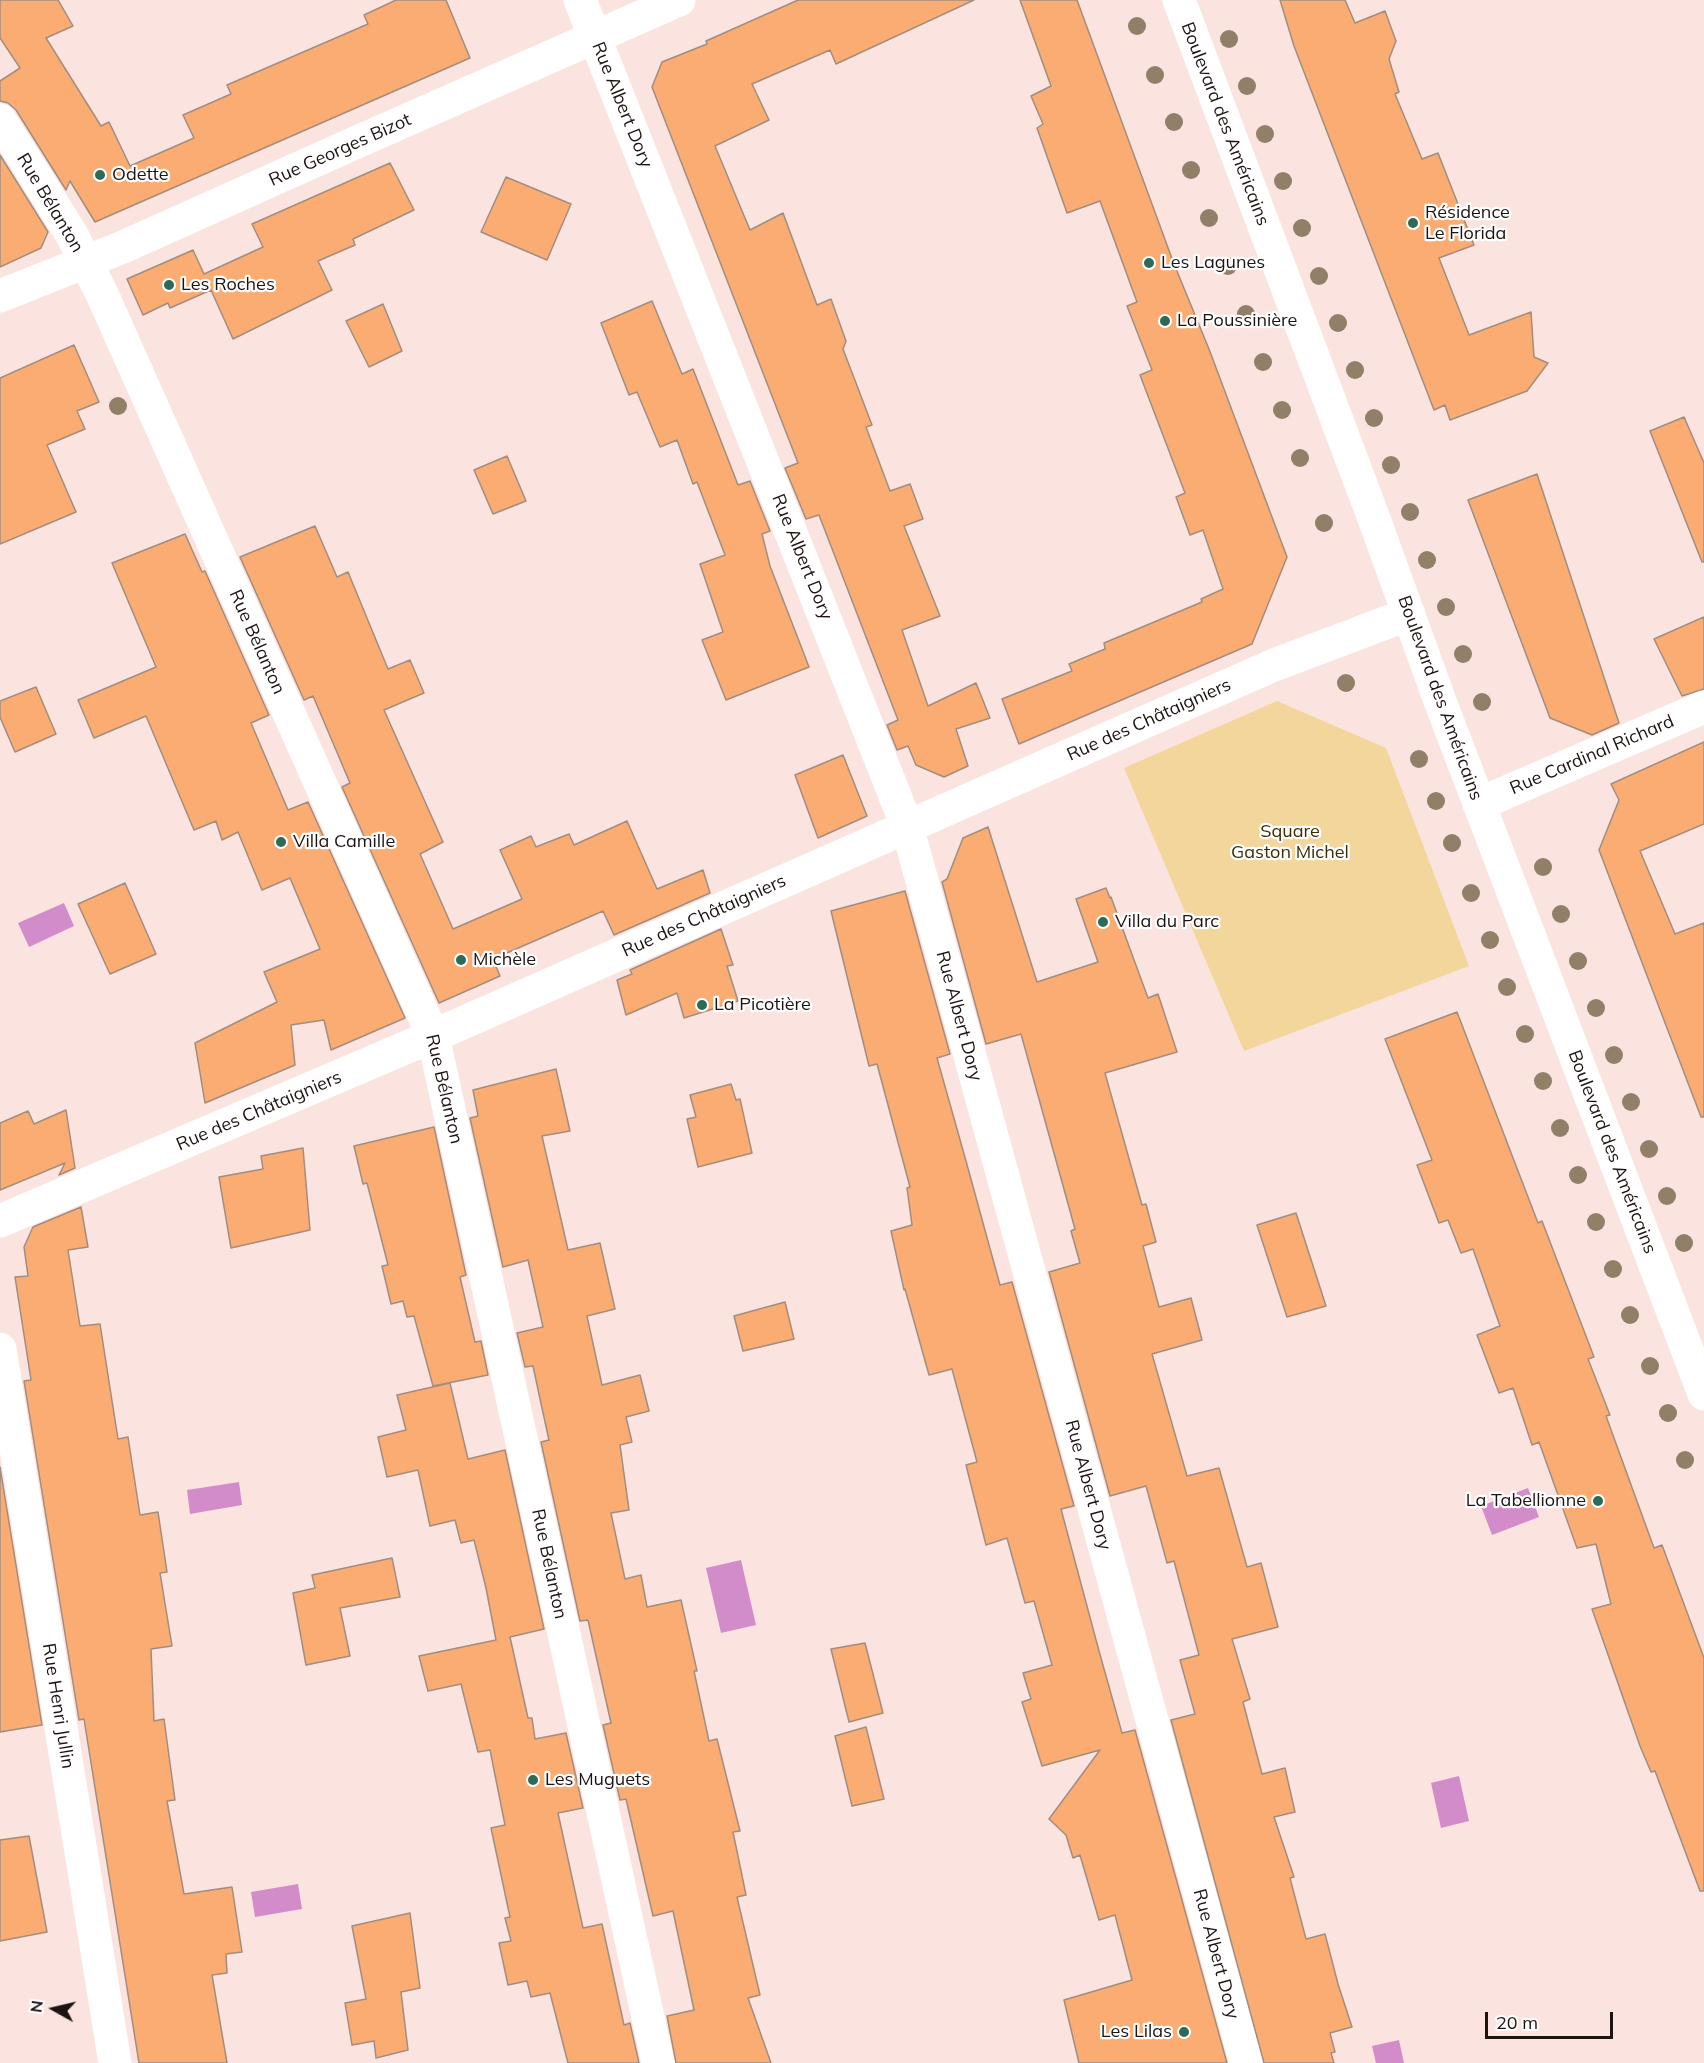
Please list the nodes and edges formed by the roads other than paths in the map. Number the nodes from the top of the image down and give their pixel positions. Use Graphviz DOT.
graph roads {
  1 [pos="580,0"];
  2 [pos="679,0"];
  3 [pos="1179,0"];
  4 [pos="595,37"];
  5 [pos="0,120"];
  6 [pos="85,262"];
  7 [pos="0,296"];
  8 [pos="1409,614"];
  9 [pos="1704,707"];
  10 [pos="1479,804"];
  11 [pos="907,826"];
  12 [pos="433,1036"];
  13 [pos="0,1221"];
  14 [pos="0,1348"];
  15 [pos="1704,1394"];
  16 [pos="115,2063"];
  17 [pos="658,2063"];
  18 [pos="1246,2063"];
  1 -- 4 [label="street, Rue Albert Dory"];
  2 -- 4 [label="street, Rue Georges Bizot"];
  3 -- 8 [label="street, Boulevard des Américains"];
  4 -- 6 [label="street, Rue Georges Bizot"];
  4 -- 11 [label="street, Rue Albert Dory"];
  5 -- 6 [label="street, Rue Bélanton"];
  6 -- 7 [label="street, Rue Georges Bizot"];
  6 -- 12 [label="street, Rue Bélanton"];
  8 -- 10 [label="street, Boulevard des Américains"];
  8 -- 11 [label="street, Rue des Châtaigniers"];
  9 -- 10 [label="street, Rue Cardinal Richard"];
  10 -- 15 [label="street, Boulevard des Américains"];
  11 -- 12 [label="street, Rue des Châtaigniers"];
  11 -- 18 [label="street, Rue Albert Dory"];
  12 -- 13 [label="street, Rue des Châtaigniers"];
  12 -- 17 [label="street, Rue Bélanton"];
  14 -- 16 [label="street, Rue Henri Jullin"];
}
